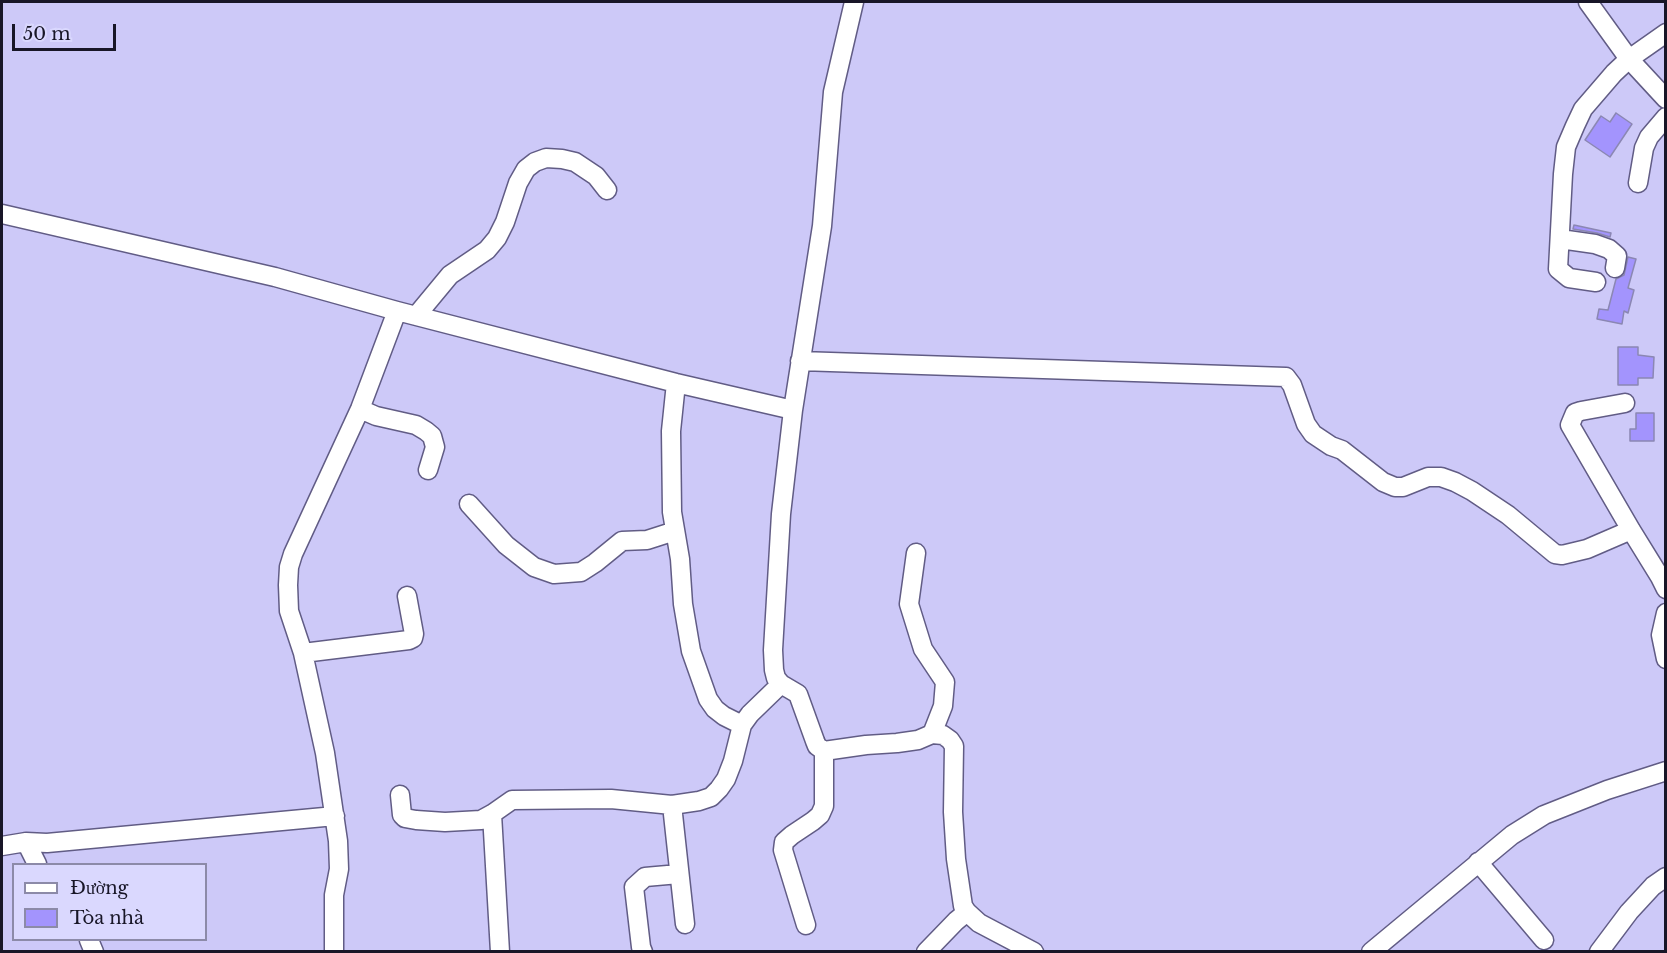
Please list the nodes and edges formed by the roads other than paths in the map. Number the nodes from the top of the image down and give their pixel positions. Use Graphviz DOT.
graph roads {
  1 [pos="854,2"];
  2 [pos="1588,2"];
  3 [pos="1665,33"];
  4 [pos="1629,59"];
  5 [pos="1665,99"];
  6 [pos="1665,117"];
  7 [pos="1638,183"];
  8 [pos="606,190"];
  9 [pos="2,214"];
  10 [pos="1560,239"];
  11 [pos="1615,268"];
  12 [pos="1596,282"];
  13 [pos="398,311"];
  14 [pos="416,316"];
  15 [pos="801,361"];
  16 [pos="676,383"];
  17 [pos="1625,403"];
  18 [pos="360,409"];
  19 [pos="793,410"];
  20 [pos="428,470"];
  21 [pos="469,504"];
  22 [pos="1630,530"];
  23 [pos="675,531"];
  24 [pos="916,553"];
  25 [pos="1665,589"];
  26 [pos="407,596"];
  27 [pos="1665,613"];
  28 [pos="303,653"];
  29 [pos="1665,656"];
  30 [pos="781,684"];
  31 [pos="742,725"];
  32 [pos="933,734"];
  33 [pos="824,751"];
  34 [pos="1665,771"];
  35 [pos="400,795"];
  36 [pos="672,805"];
  37 [pos="492,814"];
  38 [pos="335,816"];
  39 [pos="26,842"];
  40 [pos="2,846"];
  41 [pos="1478,862"];
  42 [pos="36,863"];
  43 [pos="679,873"];
  44 [pos="1665,877"];
  45 [pos="967,912"];
  46 [pos="685,924"];
  47 [pos="806,926"];
  48 [pos="1544,940"];
  49 [pos="334,951"];
  50 [pos="500,951"];
  51 [pos="643,951"];
  52 [pos="926,951"];
  53 [pos="1034,951"];
  54 [pos="1371,951"];
  55 [pos="1599,951"];
  1 -- 15 [label="street"];
  2 -- 4 [label="street"];
  3 -- 4 [label="street"];
  4 -- 5 [label="street"];
  4 -- 10 [label="street"];
  6 -- 7 [label="street"];
  8 -- 14 [label="street"];
  9 -- 13 [label="street"];
  10 -- 11 [label="street"];
  10 -- 12 [label="street"];
  13 -- 14 [label="street"];
  13 -- 18 [label="street"];
  14 -- 16 [label="street"];
  15 -- 19 [label="street"];
  15 -- 22 [label="street"];
  16 -- 19 [label="street"];
  16 -- 23 [label="street"];
  17 -- 22 [label="street"];
  18 -- 20 [label="street"];
  18 -- 28 [label="street"];
  19 -- 30 [label="street"];
  21 -- 23 [label="street"];
  22 -- 25 [label="street"];
  23 -- 31 [label="street"];
  24 -- 32 [label="street"];
  26 -- 28 [label="street"];
  27 -- 29 [label="street"];
  28 -- 38 [label="street"];
  30 -- 31 [label="street"];
  30 -- 33 [label="street"];
  31 -- 36 [label="street"];
  32 -- 33 [label="street"];
  32 -- 45 [label="street"];
  33 -- 47 [label="street"];
  34 -- 41 [label="street"];
  35 -- 37 [label="street"];
  36 -- 37 [label="street"];
  36 -- 43 [label="street"];
  37 -- 50 [label="street"];
  38 -- 39 [label="street"];
  38 -- 49 [label="street"];
  39 -- 40 [label="street"];
  39 -- 42 [label="street"];
  41 -- 48 [label="street"];
  41 -- 54 [label="street"];
  43 -- 46 [label="street"];
  43 -- 51 [label="street"];
  44 -- 55 [label="street"];
  45 -- 52 [label="street"];
  45 -- 53 [label="street"];
}
